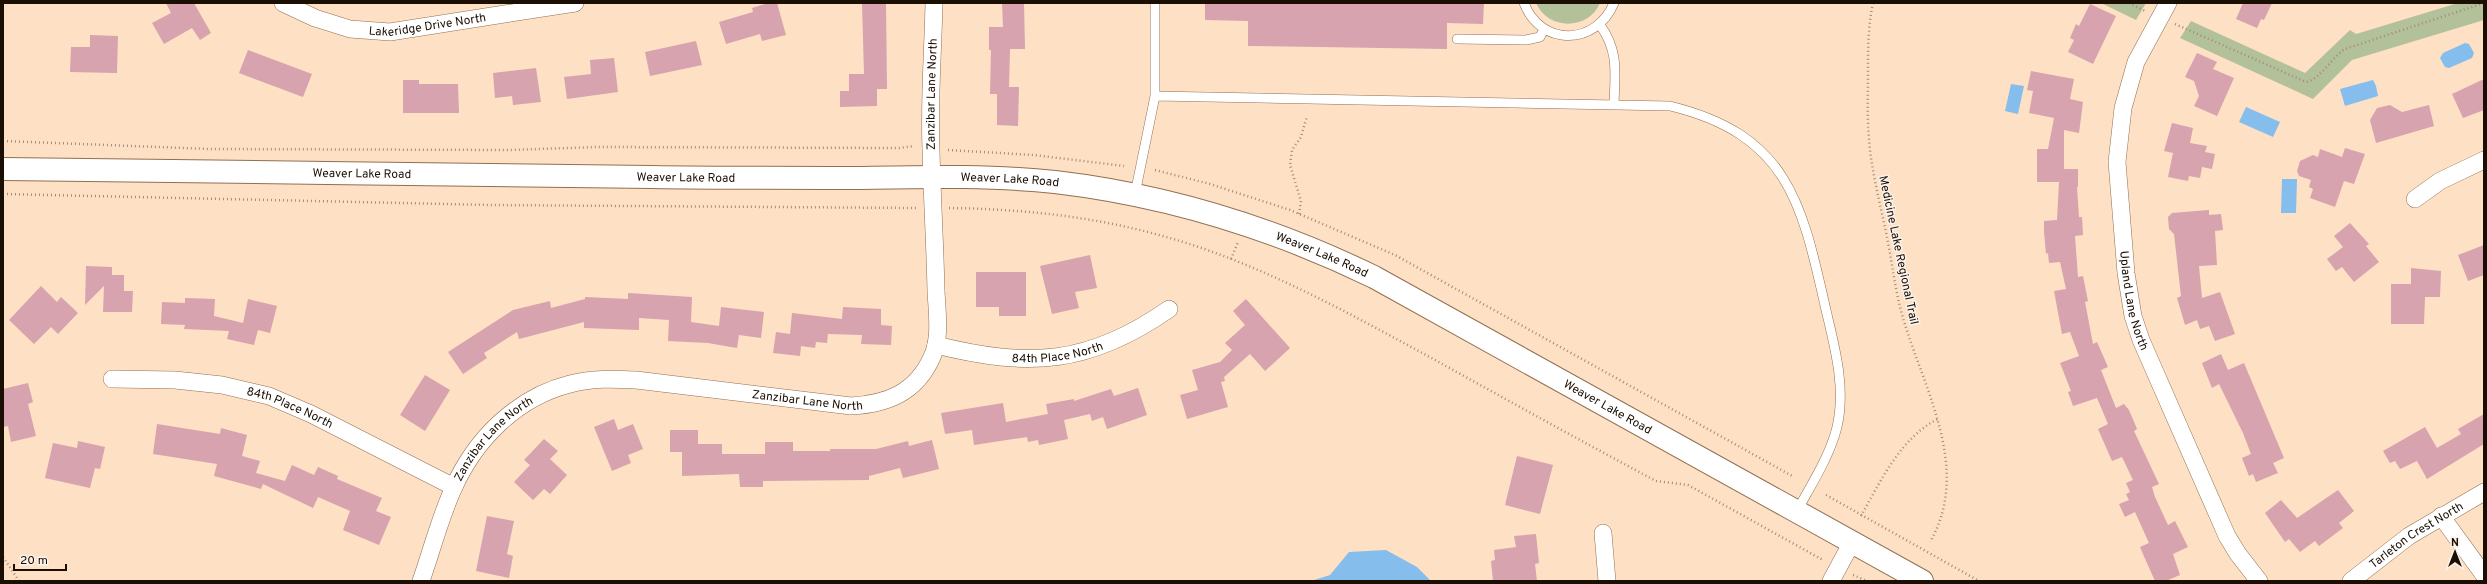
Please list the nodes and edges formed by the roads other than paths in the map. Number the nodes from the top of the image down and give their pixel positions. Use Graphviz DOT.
graph roads {
  1 [pos="283,3"];
  2 [pos="575,3"];
  3 [pos="934,3"];
  4 [pos="1155,3"];
  5 [pos="1524,3"];
  6 [pos="1614,3"];
  7 [pos="2168,3"];
  8 [pos="1600,24"];
  9 [pos="1544,29"];
  10 [pos="1456,39"];
  11 [pos="1154,96"];
  12 [pos="1614,104"];
  13 [pos="2484,160"];
  14 [pos="3,169"];
  15 [pos="932,177"];
  16 [pos="1135,194"];
  17 [pos="2415,199"];
  18 [pos="1169,309"];
  19 [pos="936,345"];
  20 [pos="112,379"];
  21 [pos="454,487"];
  22 [pos="2484,492"];
  23 [pos="1797,511"];
  24 [pos="2441,516"];
  25 [pos="1603,533"];
  26 [pos="1852,542"];
  27 [pos="2484,575"];
  28 [pos="421,581"];
  29 [pos="1607,581"];
  30 [pos="1831,581"];
  31 [pos="1922,581"];
  32 [pos="2259,581"];
  33 [pos="2351,581"];
  1 -- 2 [label="street, Lakeridge Drive North"];
  3 -- 15 [label="street, Zanzibar Lane North"];
  4 -- 11 [label="lane"];
  5 -- 9 [label="lane"];
  6 -- 8 [label="lane"];
  7 -- 32 [label="street, Upland Lane North"];
  8 -- 9 [label="lane"];
  8 -- 12 [label="lane"];
  9 -- 10 [label="lane"];
  11 -- 12 [label="lane"];
  11 -- 16 [label="lane"];
  12 -- 23 [label="lane"];
  13 -- 17 [label="street"];
  14 -- 15 [label="main road, Weaver Lake Road"];
  15 -- 16 [label="main road, Weaver Lake Road"];
  15 -- 19 [label="street, Zanzibar Lane North"];
  16 -- 23 [label="main road, Weaver Lake Road"];
  18 -- 19 [label="street, 84th Place North"];
  19 -- 21 [label="street, Zanzibar Lane North"];
  20 -- 21 [label="street, 84th Place North"];
  21 -- 28 [label="street, Zanzibar Lane North"];
  22 -- 24 [label="street, Tarleton Crest North"];
  23 -- 26 [label="main road, Weaver Lake Road"];
  24 -- 27 [label="street"];
  24 -- 33 [label="street, Tarleton Crest North"];
  25 -- 29 [label="street"];
  26 -- 30 [label="street"];
  26 -- 31 [label="main road, Weaver Lake Road"];
}
